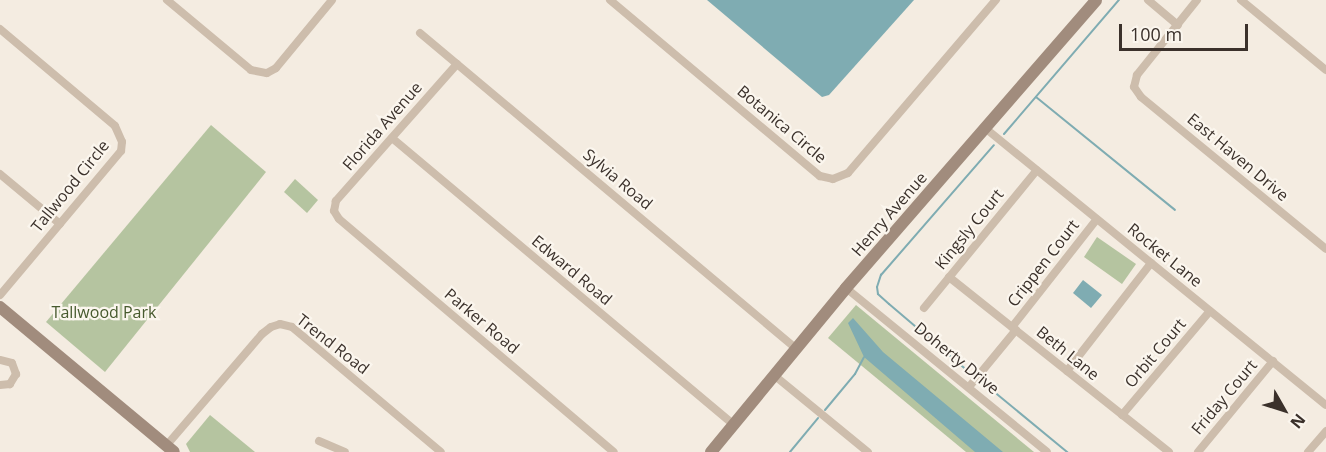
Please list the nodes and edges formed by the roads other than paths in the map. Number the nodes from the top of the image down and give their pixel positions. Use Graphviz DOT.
graph roads {
  1 [pos="167,0"];
  2 [pos="332,0"];
  3 [pos="610,0"];
  4 [pos="996,0"];
  5 [pos="1096,0"];
  6 [pos="1148,0"];
  7 [pos="1197,0"];
  8 [pos="1241,0"];
  9 [pos="1178,25"];
  10 [pos="0,29"];
  11 [pos="420,33"];
  12 [pos="457,64"];
  13 [pos="1326,70"];
  14 [pos="985,128"];
  15 [pos="392,138"];
  16 [pos="1037,170"];
  17 [pos="0,174"];
  18 [pos="334,211"];
  19 [pos="1097,219"];
  20 [pos="60,224"];
  21 [pos="1326,249"];
  22 [pos="1151,263"];
  23 [pos="949,277"];
  24 [pos="846,288"];
  25 [pos="0,295"];
  26 [pos="0,307"];
  27 [pos="924,308"];
  28 [pos="1210,311"];
  29 [pos="1014,328"];
  30 [pos="797,349"];
  31 [pos="1,358"];
  32 [pos="1273,361"];
  33 [pos="1067,371"];
  34 [pos="775,376"];
  35 [pos="0,385"];
  36 [pos="969,387"];
  37 [pos="1326,405"];
  38 [pos="1122,415"];
  39 [pos="734,425"];
  40 [pos="1326,431"];
  41 [pos="320,441"];
  42 [pos="170,449"];
  43 [pos="713,451"];
  44 [pos="345,452"];
  45 [pos="441,452"];
  46 [pos="614,452"];
  47 [pos="868,452"];
  48 [pos="1047,452"];
  49 [pos="1169,452"];
  50 [pos="1198,452"];
  51 [pos="1308,452"];
  1 -- 2 [label="street"];
  3 -- 4 [label="street, Botanica Circle"];
  5 -- 14 [label="street, Henry Avenue"];
  6 -- 9 [label="street"];
  7 -- 9 [label="street"];
  8 -- 13 [label="street"];
  9 -- 21 [label="street, East Haven Drive"];
  10 -- 20 [label="street, Tallwood Circle"];
  11 -- 12 [label="street, Sylvia Road"];
  12 -- 15 [label="street, Florida Avenue"];
  12 -- 30 [label="street, Sylvia Road"];
  14 -- 16 [label="street, Rocket Lane"];
  14 -- 24 [label="street, Henry Avenue"];
  15 -- 18 [label="street, Florida Avenue"];
  15 -- 39 [label="street, Edward Road"];
  16 -- 19 [label="street, Rocket Lane"];
  16 -- 23 [label="street, Kingsly Court"];
  17 -- 20 [label="street"];
  18 -- 46 [label="street, Parker Road"];
  19 -- 22 [label="street, Rocket Lane"];
  19 -- 29 [label="street, Crippen Court"];
  20 -- 25 [label="street, Tallwood Circle"];
  22 -- 28 [label="street, Rocket Lane"];
  22 -- 33 [label="street"];
  23 -- 27 [label="street, Kingsly Court"];
  23 -- 29 [label="street, Beth Lane"];
  24 -- 30 [label="street, Henry Avenue"];
  24 -- 36 [label="street, Doherty Drive"];
  26 -- 42 [label="street"];
  28 -- 32 [label="street, Rocket Lane"];
  28 -- 38 [label="street, Orbit Court"];
  29 -- 33 [label="street, Beth Lane"];
  29 -- 36 [label="street, Crippen Court"];
  30 -- 34 [label="street, Henry Avenue"];
  31 -- 35 [label="street"];
  32 -- 37 [label="street, Rocket Lane"];
  32 -- 50 [label="street, Friday Court"];
  33 -- 38 [label="street, Beth Lane"];
  34 -- 39 [label="street, Henry Avenue"];
  34 -- 47 [label="street"];
  36 -- 48 [label="street, Doherty Drive"];
  38 -- 49 [label="street, Beth Lane"];
  39 -- 43 [label="street, Henry Avenue"];
  40 -- 51 [label="street"];
  41 -- 44 [label="street"];
  42 -- 45 [label="street, Trend Road"];
}
